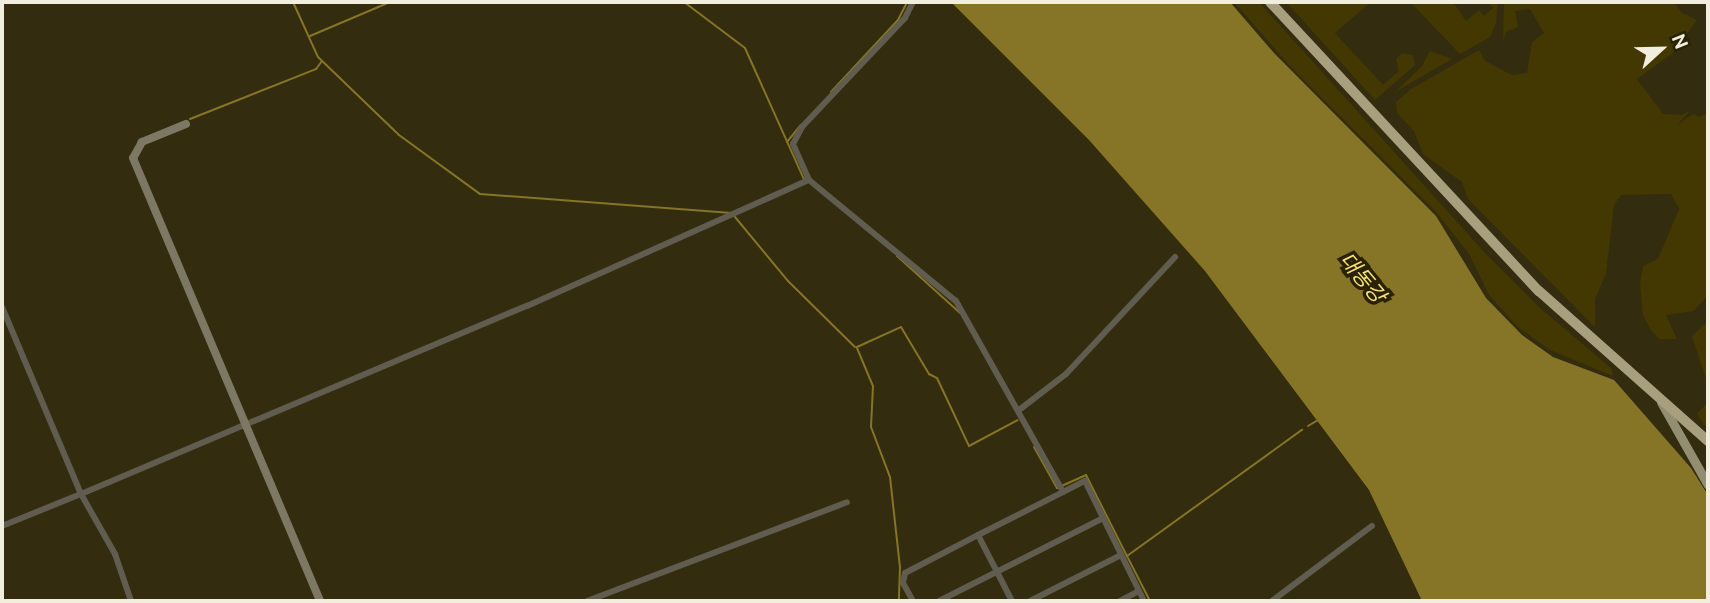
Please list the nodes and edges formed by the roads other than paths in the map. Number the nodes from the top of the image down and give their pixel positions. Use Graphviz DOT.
graph roads {
  1 [pos="913,2"];
  2 [pos="1270,2"];
  3 [pos="186,124"];
  4 [pos="809,180"];
  5 [pos="1175,257"];
  6 [pos="2,307"];
  7 [pos="1655,391"];
  8 [pos="1019,410"];
  9 [pos="244,422"];
  10 [pos="1708,441"];
  11 [pos="1708,485"];
  12 [pos="1063,492"];
  13 [pos="82,494"];
  14 [pos="846,502"];
  15 [pos="1103,518"];
  16 [pos="1372,526"];
  17 [pos="2,527"];
  18 [pos="978,535"];
  19 [pos="1121,555"];
  20 [pos="997,572"];
  21 [pos="1139,591"];
  22 [pos="131,601"];
  23 [pos="320,601"];
  24 [pos="587,601"];
  25 [pos="913,601"];
  26 [pos="939,601"];
  27 [pos="1012,601"];
  28 [pos="1030,601"];
  29 [pos="1120,601"];
  30 [pos="1144,601"];
  31 [pos="1272,601"];
  1 -- 4 [label="street"];
  2 -- 7 [label="highway"];
  3 -- 9 [label="street"];
  4 -- 8 [label="street"];
  4 -- 9 [label="street"];
  5 -- 8 [label="street"];
  6 -- 13 [label="street"];
  7 -- 10 [label="highway"];
  7 -- 11 [label="main road"];
  8 -- 12 [label="street"];
  9 -- 13 [label="street"];
  9 -- 23 [label="street"];
  12 -- 15 [label="street"];
  12 -- 18 [label="street"];
  13 -- 17 [label="street"];
  13 -- 22 [label="street"];
  14 -- 24 [label="street"];
  15 -- 19 [label="street"];
  15 -- 20 [label="street"];
  16 -- 31 [label="street"];
  18 -- 20 [label="street"];
  18 -- 25 [label="street"];
  19 -- 21 [label="street"];
  19 -- 28 [label="street"];
  20 -- 26 [label="street"];
  20 -- 27 [label="street"];
  21 -- 29 [label="street"];
  21 -- 30 [label="street"];
}
